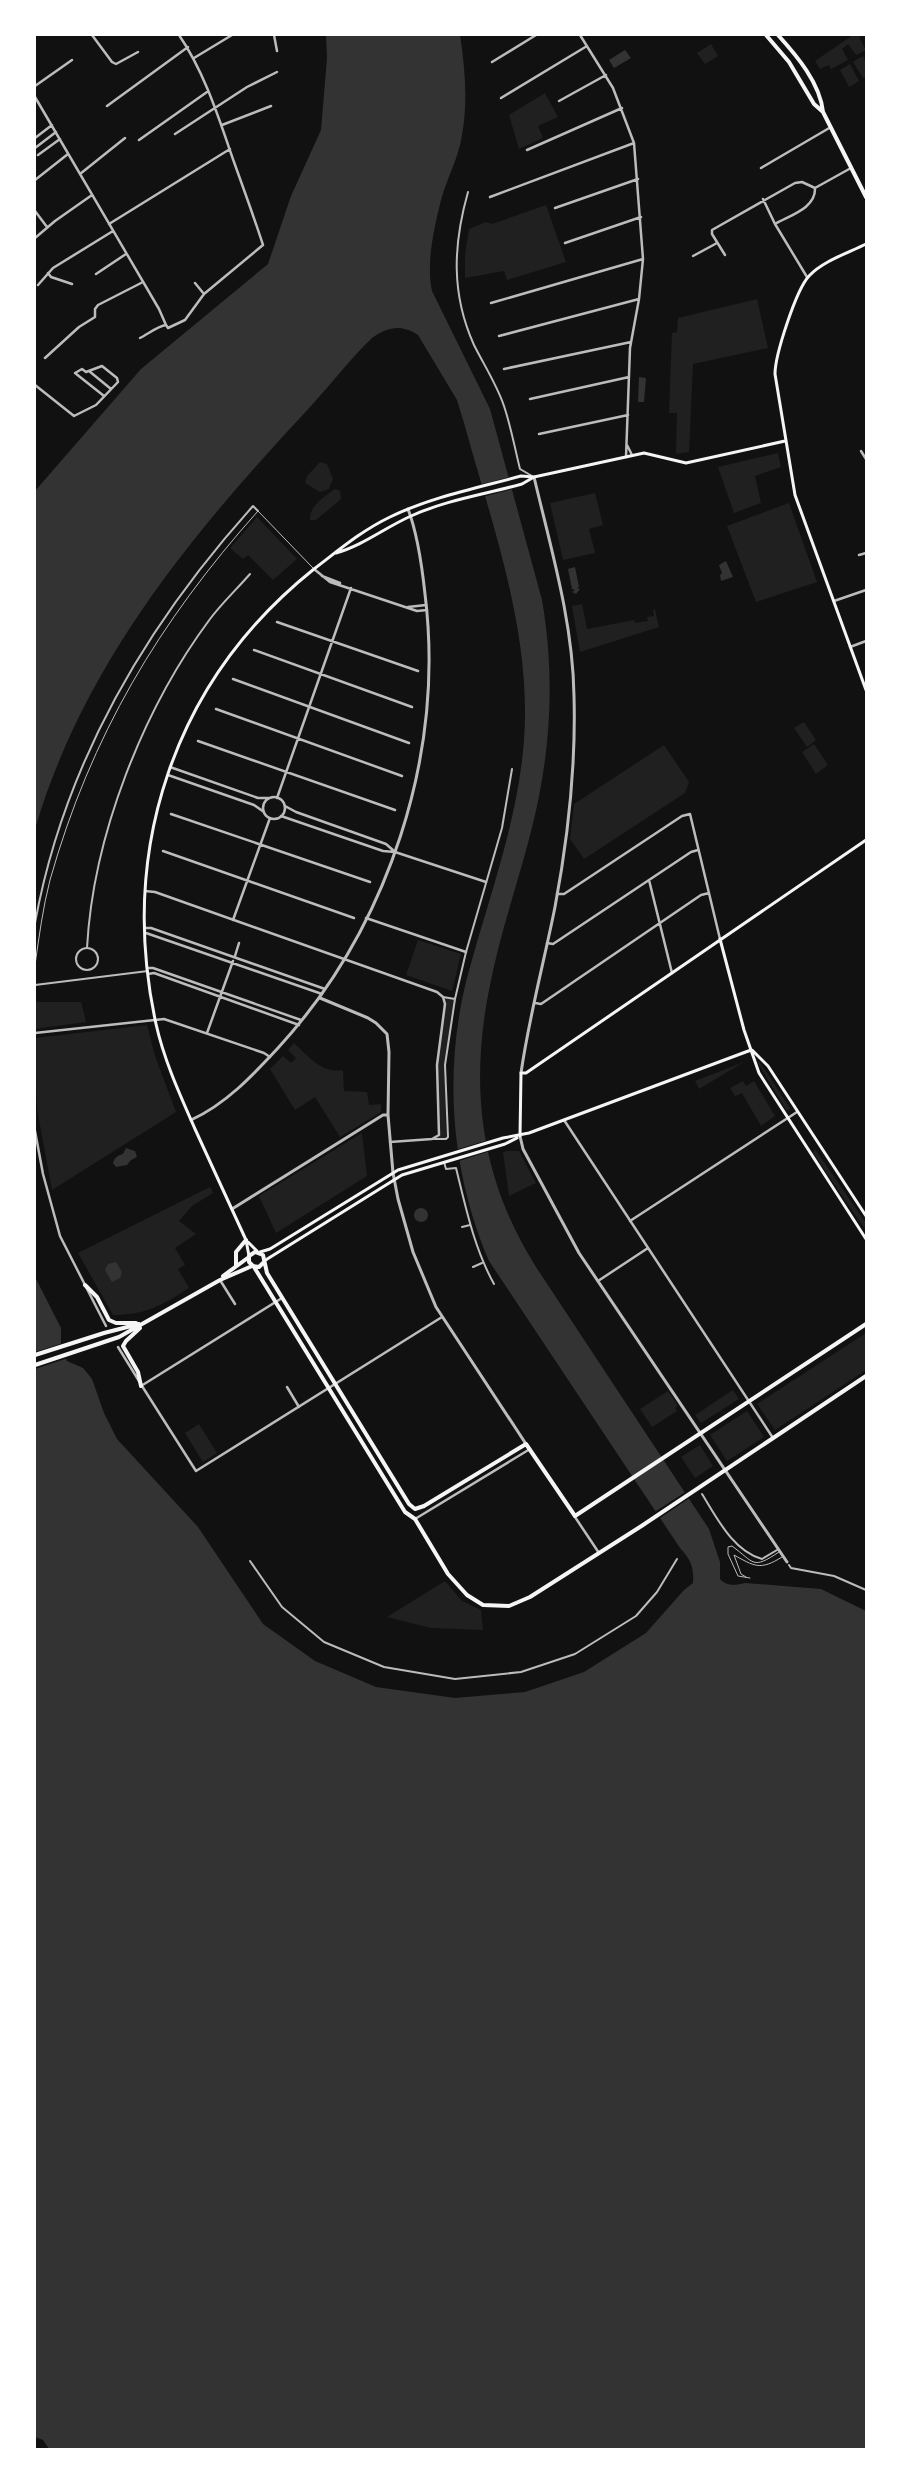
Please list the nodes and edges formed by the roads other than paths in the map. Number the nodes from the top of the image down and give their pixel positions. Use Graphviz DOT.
graph roads {
  1 [pos="92,35"];
  2 [pos="179,35"];
  3 [pos="232,35"];
  4 [pos="274,35"];
  5 [pos="536,35"];
  6 [pos="580,35"];
  7 [pos="766,35"];
  8 [pos="778,35"];
  9 [pos="587,46"];
  10 [pos="188,47"];
  11 [pos="277,51"];
  12 [pos="138,52"];
  13 [pos="194,58"];
  14 [pos="72,60"];
  15 [pos="492,62"];
  16 [pos="277,72"];
  17 [pos="606,75"];
  18 [pos="35,86"];
  19 [pos="208,91"];
  20 [pos="35,97"];
  21 [pos="501,98"];
  22 [pos="559,101"];
  23 [pos="107,106"];
  24 [pos="271,106"];
  25 [pos="215,108"];
  26 [pos="622,108"];
  27 [pos="823,112"];
  28 [pos="52,125"];
  29 [pos="222,125"];
  30 [pos="830,128"];
  31 [pos="56,132"];
  32 [pos="175,134"];
  33 [pos="35,138"];
  34 [pos="125,138"];
  35 [pos="60,139"];
  36 [pos="139,140"];
  37 [pos="634,143"];
  38 [pos="35,148"];
  39 [pos="230,149"];
  40 [pos="527,150"];
  41 [pos="68,154"];
  42 [pos="38,155"];
  43 [pos="761,168"];
  44 [pos="851,168"];
  45 [pos="80,174"];
  46 [pos="638,179"];
  47 [pos="35,180"];
  48 [pos="814,188"];
  49 [pos="468,192"];
  50 [pos="92,195"];
  51 [pos="490,197"];
  52 [pos="866,197"];
  53 [pos="763,199"];
  54 [pos="555,208"];
  55 [pos="35,211"];
  56 [pos="641,217"];
  57 [pos="109,224"];
  58 [pos="776,224"];
  59 [pos="47,227"];
  60 [pos="113,231"];
  61 [pos="35,238"];
  62 [pos="565,243"];
  63 [pos="717,243"];
  64 [pos="866,244"];
  65 [pos="126,254"];
  66 [pos="725,255"];
  67 [pos="693,256"];
  68 [pos="643,258"];
  69 [pos="48,273"];
  70 [pos="96,274"];
  71 [pos="807,277"];
  72 [pos="143,282"];
  73 [pos="195,283"];
  74 [pos="72,284"];
  75 [pos="38,285"];
  76 [pos="204,294"];
  77 [pos="639,299"];
  78 [pos="491,302"];
  79 [pos="166,325"];
  80 [pos="499,336"];
  81 [pos="140,338"];
  82 [pos="631,342"];
  83 [pos="44,358"];
  84 [pos="504,369"];
  85 [pos="89,371"];
  86 [pos="629,377"];
  87 [pos="35,385"];
  88 [pos="111,389"];
  89 [pos="104,396"];
  90 [pos="530,399"];
  91 [pos="628,415"];
  92 [pos="539,434"];
  93 [pos="785,441"];
  94 [pos="627,444"];
  95 [pos="861,451"];
  96 [pos="632,455"];
  97 [pos="626,457"];
  98 [pos="866,459"];
  99 [pos="534,477"];
  100 [pos="408,509"];
  101 [pos="258,511"];
  102 [pos="411,516"];
  103 [pos="866,553"];
  104 [pos="335,554"];
  105 [pos="859,555"];
  106 [pos="314,569"];
  107 [pos="250,574"];
  108 [pos="351,588"];
  109 [pos="866,590"];
  110 [pos="833,602"];
  111 [pos="426,605"];
  112 [pos="407,607"];
  113 [pos="427,610"];
  114 [pos="277,622"];
  115 [pos="332,641"];
  116 [pos="866,641"];
  117 [pos="849,648"];
  118 [pos="254,650"];
  119 [pos="418,671"];
  120 [pos="321,674"];
  121 [pos="233,679"];
  122 [pos="866,690"];
  123 [pos="309,707"];
  124 [pos="412,707"];
  125 [pos="216,709"];
  126 [pos="298,739"];
  127 [pos="198,741"];
  128 [pos="408,743"];
  129 [pos="170,767"];
  130 [pos="512,769"];
  131 [pos="286,772"];
  132 [pos="167,774"];
  133 [pos="402,776"];
  134 [pos="227,787"];
  135 [pos="224,794"];
  136 [pos="270,798"];
  137 [pos="277,798"];
  138 [pos="285,806"];
  139 [pos="395,810"];
  140 [pos="264,812"];
  141 [pos="171,814"];
  142 [pos="281,816"];
  143 [pos="270,818"];
  144 [pos="338,827"];
  145 [pos="336,834"];
  146 [pos="866,840"];
  147 [pos="260,844"];
  148 [pos="698,850"];
  149 [pos="163,851"];
  150 [pos="395,852"];
  151 [pos="247,880"];
  152 [pos="649,880"];
  153 [pos="370,882"];
  154 [pos="486,882"];
  155 [pos="144,891"];
  156 [pos="709,893"];
  157 [pos="557,894"];
  158 [pos="354,918"];
  159 [pos="366,918"];
  160 [pos="233,920"];
  161 [pos="35,923"];
  162 [pos="659,923"];
  163 [pos="144,928"];
  164 [pos="144,933"];
  165 [pos="720,939"];
  166 [pos="239,943"];
  167 [pos="547,943"];
  168 [pos="87,948"];
  169 [pos="466,952"];
  170 [pos="235,956"];
  171 [pos="344,959"];
  172 [pos="233,961"];
  173 [pos="35,965"];
  174 [pos="87,970"];
  175 [pos="148,971"];
  176 [pos="672,973"];
  177 [pos="87,978"];
  178 [pos="35,984"];
  179 [pos="325,989"];
  180 [pos="222,991"];
  181 [pos="322,994"];
  182 [pos="220,996"];
  183 [pos="443,997"];
  184 [pos="320,998"];
  185 [pos="455,999"];
  186 [pos="535,1003"];
  187 [pos="155,1019"];
  188 [pos="302,1021"];
  189 [pos="299,1025"];
  190 [pos="35,1032"];
  191 [pos="207,1033"];
  192 [pos="751,1050"];
  193 [pos="270,1057"];
  194 [pos="521,1073"];
  195 [pos="797,1112"];
  196 [pos="388,1115"];
  197 [pos="787,1119"];
  198 [pos="191,1120"];
  199 [pos="564,1120"];
  200 [pos="35,1131"];
  201 [pos="520,1136"];
  202 [pos="432,1139"];
  203 [pos="390,1142"];
  204 [pos="446,1162"];
  205 [pos="393,1173"];
  206 [pos="394,1180"];
  207 [pos="232,1208"];
  208 [pos="866,1216"];
  209 [pos="630,1221"];
  210 [pos="470,1225"];
  211 [pos="462,1227"];
  212 [pos="866,1239"];
  213 [pos="246,1240"];
  214 [pos="648,1248"];
  215 [pos="259,1252"];
  216 [pos="249,1256"];
  217 [pos="264,1262"];
  218 [pos="482,1263"];
  219 [pos="236,1266"];
  220 [pos="253,1266"];
  221 [pos="473,1266"];
  222 [pos="220,1280"];
  223 [pos="598,1281"];
  224 [pos="494,1284"];
  225 [pos="85,1285"];
  226 [pos="282,1298"];
  227 [pos="276,1302"];
  228 [pos="235,1304"];
  229 [pos="442,1317"];
  230 [pos="146,1323"];
  231 [pos="866,1324"];
  232 [pos="106,1326"];
  233 [pos="118,1347"];
  234 [pos="35,1356"];
  235 [pos="35,1365"];
  236 [pos="866,1376"];
  237 [pos="335,1384"];
  238 [pos="141,1386"];
  239 [pos="287,1387"];
  240 [pos="329,1388"];
  241 [pos="749,1402"];
  242 [pos="299,1407"];
  243 [pos="700,1434"];
  244 [pos="773,1438"];
  245 [pos="526,1444"];
  246 [pos="530,1449"];
  247 [pos="725,1470"];
  248 [pos="702,1494"];
  249 [pos="415,1509"];
  250 [pos="575,1516"];
  251 [pos="415,1519"];
  252 [pos="779,1551"];
  253 [pos="599,1553"];
  254 [pos="783,1557"];
  255 [pos="677,1558"];
  256 [pos="250,1561"];
  257 [pos="788,1564"];
  258 [pos="866,1590"];
  259 [pos="337,1643"];
  260 [pos="335,1646"];
  1 -- 12 [label="street"];
  2 -- 10 [label="street"];
  3 -- 13 [label="street"];
  4 -- 11 [label="street"];
  5 -- 15 [label="street"];
  6 -- 9 [label="street"];
  7 -- 27 [label="main road"];
  8 -- 27 [label="main road"];
  9 -- 17 [label="street"];
  9 -- 21 [label="street"];
  10 -- 13 [label="street"];
  10 -- 23 [label="street"];
  13 -- 19 [label="street"];
  14 -- 18 [label="street"];
  16 -- 25 [label="street"];
  17 -- 22 [label="street"];
  17 -- 26 [label="street"];
  19 -- 25 [label="street"];
  19 -- 36 [label="street"];
  20 -- 28 [label="street"];
  24 -- 29 [label="street"];
  25 -- 29 [label="street"];
  25 -- 32 [label="street"];
  26 -- 37 [label="street"];
  26 -- 40 [label="street"];
  27 -- 30 [label="main road"];
  28 -- 31 [label="street"];
  28 -- 33 [label="street"];
  29 -- 39 [label="street"];
  30 -- 43 [label="street"];
  30 -- 44 [label="main road"];
  31 -- 35 [label="street"];
  31 -- 38 [label="street"];
  34 -- 45 [label="street"];
  35 -- 41 [label="street"];
  35 -- 42 [label="street"];
  37 -- 46 [label="street"];
  37 -- 51 [label="street"];
  39 -- 57 [label="street"];
  39 -- 76 [label="street"];
  41 -- 45 [label="street"];
  41 -- 47 [label="street"];
  44 -- 48 [label="street"];
  44 -- 52 [label="main road"];
  45 -- 50 [label="street"];
  46 -- 54 [label="street"];
  46 -- 56 [label="street"];
  48 -- 53 [label="street"];
  48 -- 58 [label="street"];
  49 -- 99 [label="street"];
  50 -- 57 [label="street"];
  50 -- 59 [label="street"];
  53 -- 58 [label="street"];
  53 -- 63 [label="street"];
  55 -- 59 [label="street"];
  56 -- 62 [label="street"];
  56 -- 68 [label="street"];
  57 -- 60 [label="street"];
  58 -- 71 [label="street"];
  59 -- 61 [label="street"];
  60 -- 65 [label="street"];
  60 -- 69 [label="street"];
  63 -- 66 [label="street"];
  63 -- 67 [label="street"];
  64 -- 71 [label="main road"];
  65 -- 70 [label="street"];
  65 -- 72 [label="street"];
  68 -- 77 [label="street"];
  68 -- 78 [label="street"];
  69 -- 74 [label="street"];
  69 -- 75 [label="street"];
  71 -- 93 [label="main road"];
  72 -- 79 [label="street"];
  72 -- 83 [label="street"];
  73 -- 76 [label="street"];
  76 -- 79 [label="street"];
  77 -- 80 [label="street"];
  77 -- 82 [label="street"];
  79 -- 81 [label="street"];
  82 -- 84 [label="street"];
  82 -- 86 [label="street"];
  85 -- 88 [label="street"];
  85 -- 88 [label="street"];
  85 -- 89 [label="street"];
  86 -- 90 [label="street"];
  86 -- 91 [label="street"];
  87 -- 89 [label="street"];
  88 -- 89 [label="street"];
  91 -- 92 [label="street"];
  91 -- 94 [label="street"];
  93 -- 96 [label="main road"];
  93 -- 110 [label="main road"];
  94 -- 96 [label="street"];
  94 -- 97 [label="street"];
  95 -- 98 [label="street"];
  96 -- 97 [label="main road"];
  97 -- 99 [label="main road"];
  99 -- 100 [label="main road"];
  99 -- 102 [label="main road"];
  99 -- 157 [label="street"];
  100 -- 102 [label="street"];
  100 -- 104 [label="main road"];
  101 -- 106 [label="lane"];
  101 -- 161 [label="street"];
  101 -- 173 [label="lane"];
  102 -- 104 [label="main road"];
  102 -- 111 [label="street"];
  103 -- 105 [label="street"];
  104 -- 106 [label="main road"];
  106 -- 108 [label="street"];
  106 -- 129 [label="main road"];
  107 -- 168 [label="street"];
  108 -- 112 [label="street"];
  108 -- 115 [label="street"];
  109 -- 110 [label="street"];
  110 -- 117 [label="main road"];
  111 -- 112 [label="street"];
  111 -- 113 [label="street"];
  112 -- 113 [label="street"];
  113 -- 150 [label="street"];
  114 -- 115 [label="street"];
  115 -- 119 [label="street"];
  115 -- 120 [label="street"];
  116 -- 117 [label="street"];
  117 -- 122 [label="main road"];
  118 -- 120 [label="street"];
  120 -- 123 [label="street"];
  120 -- 124 [label="street"];
  121 -- 123 [label="street"];
  123 -- 126 [label="street"];
  123 -- 128 [label="street"];
  125 -- 126 [label="street"];
  126 -- 131 [label="street"];
  126 -- 133 [label="street"];
  127 -- 131 [label="street"];
  129 -- 132 [label="main road"];
  129 -- 134 [label="street"];
  130 -- 154 [label="street"];
  131 -- 137 [label="street"];
  131 -- 139 [label="street"];
  132 -- 135 [label="street"];
  132 -- 155 [label="main road"];
  134 -- 135 [label="street"];
  134 -- 136 [label="street"];
  135 -- 140 [label="street"];
  136 -- 137 [label="street"];
  136 -- 140 [label="street"];
  137 -- 138 [label="street"];
  138 -- 142 [label="street"];
  138 -- 144 [label="street"];
  140 -- 143 [label="street"];
  141 -- 147 [label="street"];
  142 -- 143 [label="street"];
  142 -- 145 [label="street"];
  143 -- 147 [label="street"];
  144 -- 145 [label="street"];
  144 -- 150 [label="street"];
  145 -- 150 [label="street"];
  146 -- 165 [label="main road"];
  147 -- 151 [label="street"];
  147 -- 153 [label="street"];
  148 -- 152 [label="street"];
  148 -- 156 [label="street"];
  148 -- 157 [label="street"];
  149 -- 151 [label="street"];
  150 -- 154 [label="street"];
  150 -- 159 [label="street"];
  151 -- 158 [label="street"];
  151 -- 160 [label="street"];
  152 -- 162 [label="street"];
  152 -- 167 [label="street"];
  154 -- 169 [label="street"];
  155 -- 160 [label="street"];
  155 -- 163 [label="main road"];
  156 -- 162 [label="street"];
  156 -- 165 [label="street"];
  157 -- 167 [label="street"];
  159 -- 169 [label="street"];
  159 -- 171 [label="street"];
  160 -- 171 [label="street"];
  162 -- 176 [label="street"];
  162 -- 186 [label="street"];
  163 -- 164 [label="main road"];
  163 -- 170 [label="street"];
  164 -- 172 [label="street"];
  164 -- 175 [label="main road"];
  165 -- 176 [label="main road"];
  165 -- 192 [label="main road"];
  166 -- 170 [label="street"];
  167 -- 186 [label="street"];
  168 -- 174 [label="street"];
  168 -- 174 [label="street"];
  169 -- 185 [label="street"];
  170 -- 172 [label="street"];
  170 -- 179 [label="street"];
  171 -- 179 [label="street"];
  171 -- 183 [label="street"];
  172 -- 180 [label="street"];
  172 -- 181 [label="street"];
  174 -- 177 [label="street"];
  175 -- 177 [label="street"];
  175 -- 180 [label="street"];
  175 -- 182 [label="street"];
  175 -- 187 [label="main road"];
  176 -- 194 [label="main road"];
  177 -- 178 [label="street"];
  179 -- 181 [label="street"];
  180 -- 182 [label="street"];
  180 -- 188 [label="street"];
  181 -- 184 [label="street"];
  182 -- 189 [label="street"];
  182 -- 191 [label="street"];
  183 -- 185 [label="street"];
  183 -- 202 [label="street"];
  184 -- 188 [label="street"];
  184 -- 196 [label="street"];
  185 -- 202 [label="street"];
  186 -- 194 [label="street"];
  187 -- 190 [label="street"];
  187 -- 191 [label="street"];
  187 -- 198 [label="main road"];
  188 -- 189 [label="street"];
  189 -- 193 [label="street"];
  191 -- 193 [label="street"];
  192 -- 195 [label="main road"];
  192 -- 197 [label="main road"];
  192 -- 199 [label="main road"];
  193 -- 198 [label="street"];
  194 -- 201 [label="main road"];
  195 -- 197 [label="street"];
  195 -- 208 [label="main road"];
  196 -- 203 [label="street"];
  196 -- 207 [label="street"];
  197 -- 209 [label="street"];
  197 -- 212 [label="main road"];
  198 -- 207 [label="main road"];
  199 -- 201 [label="main road"];
  199 -- 209 [label="street"];
  200 -- 225 [label="street"];
  201 -- 204 [label="main road"];
  201 -- 205 [label="main road"];
  201 -- 223 [label="street"];
  202 -- 203 [label="street"];
  203 -- 205 [label="street"];
  204 -- 206 [label="main road"];
  204 -- 210 [label="street"];
  205 -- 206 [label="street"];
  205 -- 215 [label="main road"];
  206 -- 217 [label="main road"];
  206 -- 229 [label="street"];
  207 -- 213 [label="main road"];
  209 -- 214 [label="street"];
  210 -- 211 [label="street"];
  210 -- 218 [label="street"];
  213 -- 215 [label="main road"];
  213 -- 216 [label="main road"];
  213 -- 219 [label="main road"];
  214 -- 223 [label="street"];
  214 -- 241 [label="street"];
  215 -- 216 [label="main road"];
  215 -- 217 [label="main road"];
  216 -- 219 [label="main road"];
  216 -- 220 [label="main road"];
  217 -- 220 [label="main road"];
  217 -- 226 [label="main road"];
  218 -- 221 [label="street"];
  218 -- 224 [label="street"];
  219 -- 222 [label="main road"];
  220 -- 222 [label="main road"];
  220 -- 227 [label="main road"];
  222 -- 228 [label="street"];
  222 -- 230 [label="main road"];
  223 -- 243 [label="street"];
  225 -- 230 [label="main road"];
  225 -- 232 [label="street"];
  226 -- 227 [label="street"];
  226 -- 237 [label="main road"];
  227 -- 238 [label="street"];
  227 -- 240 [label="main road"];
  229 -- 237 [label="street"];
  229 -- 245 [label="street"];
  230 -- 234 [label="main road"];
  230 -- 235 [label="main road"];
  230 -- 238 [label="main road"];
  231 -- 241 [label="main road"];
  233 -- 238 [label="street"];
  236 -- 244 [label="main road"];
  237 -- 240 [label="street"];
  237 -- 249 [label="main road"];
  238 -- 242 [label="street"];
  239 -- 242 [label="street"];
  240 -- 242 [label="street"];
  240 -- 251 [label="main road"];
  241 -- 243 [label="main road"];
  241 -- 244 [label="street"];
  243 -- 247 [label="street"];
  243 -- 250 [label="main road"];
  244 -- 247 [label="main road"];
  245 -- 246 [label="main road"];
  245 -- 249 [label="main road"];
  246 -- 250 [label="main road"];
  246 -- 251 [label="street"];
  247 -- 252 [label="street"];
  247 -- 253 [label="main road"];
  248 -- 252 [label="street"];
  249 -- 251 [label="street"];
  250 -- 253 [label="street"];
  251 -- 253 [label="main road"];
  252 -- 254 [label="street"];
  252 -- 254 [label="lane"];
  254 -- 257 [label="street"];
  255 -- 260 [label="street"];
  256 -- 260 [label="street"];
  257 -- 258 [label="street"];
  259 -- 260 [label="street"];
}
